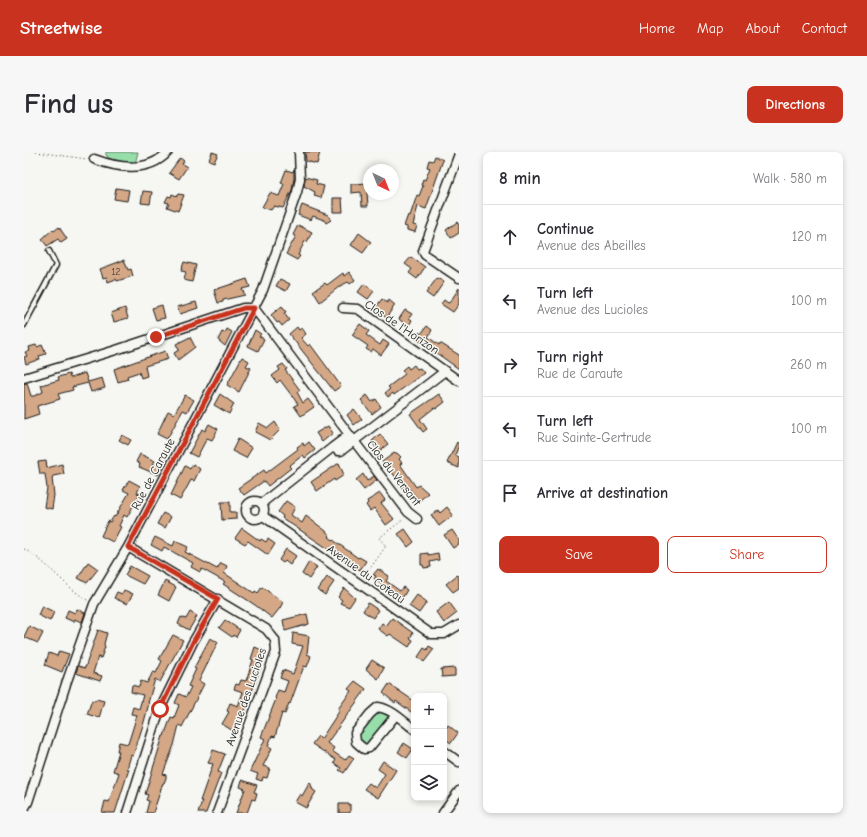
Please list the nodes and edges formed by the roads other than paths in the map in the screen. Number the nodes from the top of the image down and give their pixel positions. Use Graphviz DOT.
graph roads {
  1 [pos="168,152"];
  2 [pos="299,152"];
  3 [pos="459,154"];
  4 [pos="94,159"];
  5 [pos="49,251"];
  6 [pos="459,278"];
  7 [pos="254,308"];
  8 [pos="343,308"];
  9 [pos="24,325"];
  10 [pos="445,371"];
  11 [pos="24,378"];
  12 [pos="459,381"];
  13 [pos="351,438"];
  14 [pos="262,503"];
  15 [pos="263,516"];
  16 [pos="414,517"];
  17 [pos="128,547"];
  18 [pos="218,599"];
  19 [pos="459,625"];
  20 [pos="396,715"];
  21 [pos="411,727"];
  22 [pos="447,753"];
  23 [pos="459,762"];
  24 [pos="459,791"];
  25 [pos="24,809"];
  26 [pos="127,813"];
  27 [pos="217,813"];
  28 [pos="443,813"];
  1 -- 4 [label="street"];
  2 -- 7 [label="street, Rue de Caraute"];
  3 -- 6 [label="street"];
  5 -- 9 [label="lane"];
  7 -- 11 [label="street"];
  7 -- 13 [label="street, Clos du Versant"];
  7 -- 17 [label="street, Rue de Caraute"];
  8 -- 10 [label="street, Clos de l'Horizon"];
  10 -- 12 [label="street, Clos de l'Horizon"];
  10 -- 13 [label="street"];
  13 -- 14 [label="street, Avenue du Coteau"];
  13 -- 16 [label="street, Clos du Versant"];
  14 -- 15 [label="street"];
  14 -- 15 [label="street, Avenue du Coteau"];
  15 -- 19 [label="street, Avenue du Coteau"];
  17 -- 18 [label="street, Avenue des Lucioles"];
  17 -- 25 [label="street, Rue de Caraute"];
  18 -- 26 [label="street"];
  18 -- 27 [label="street, Avenue des Lucioles"];
  20 -- 20 [label="street"];
  20 -- 21 [label="street"];
  22 -- 23 [label="street"];
  24 -- 28 [label="street"];
}
